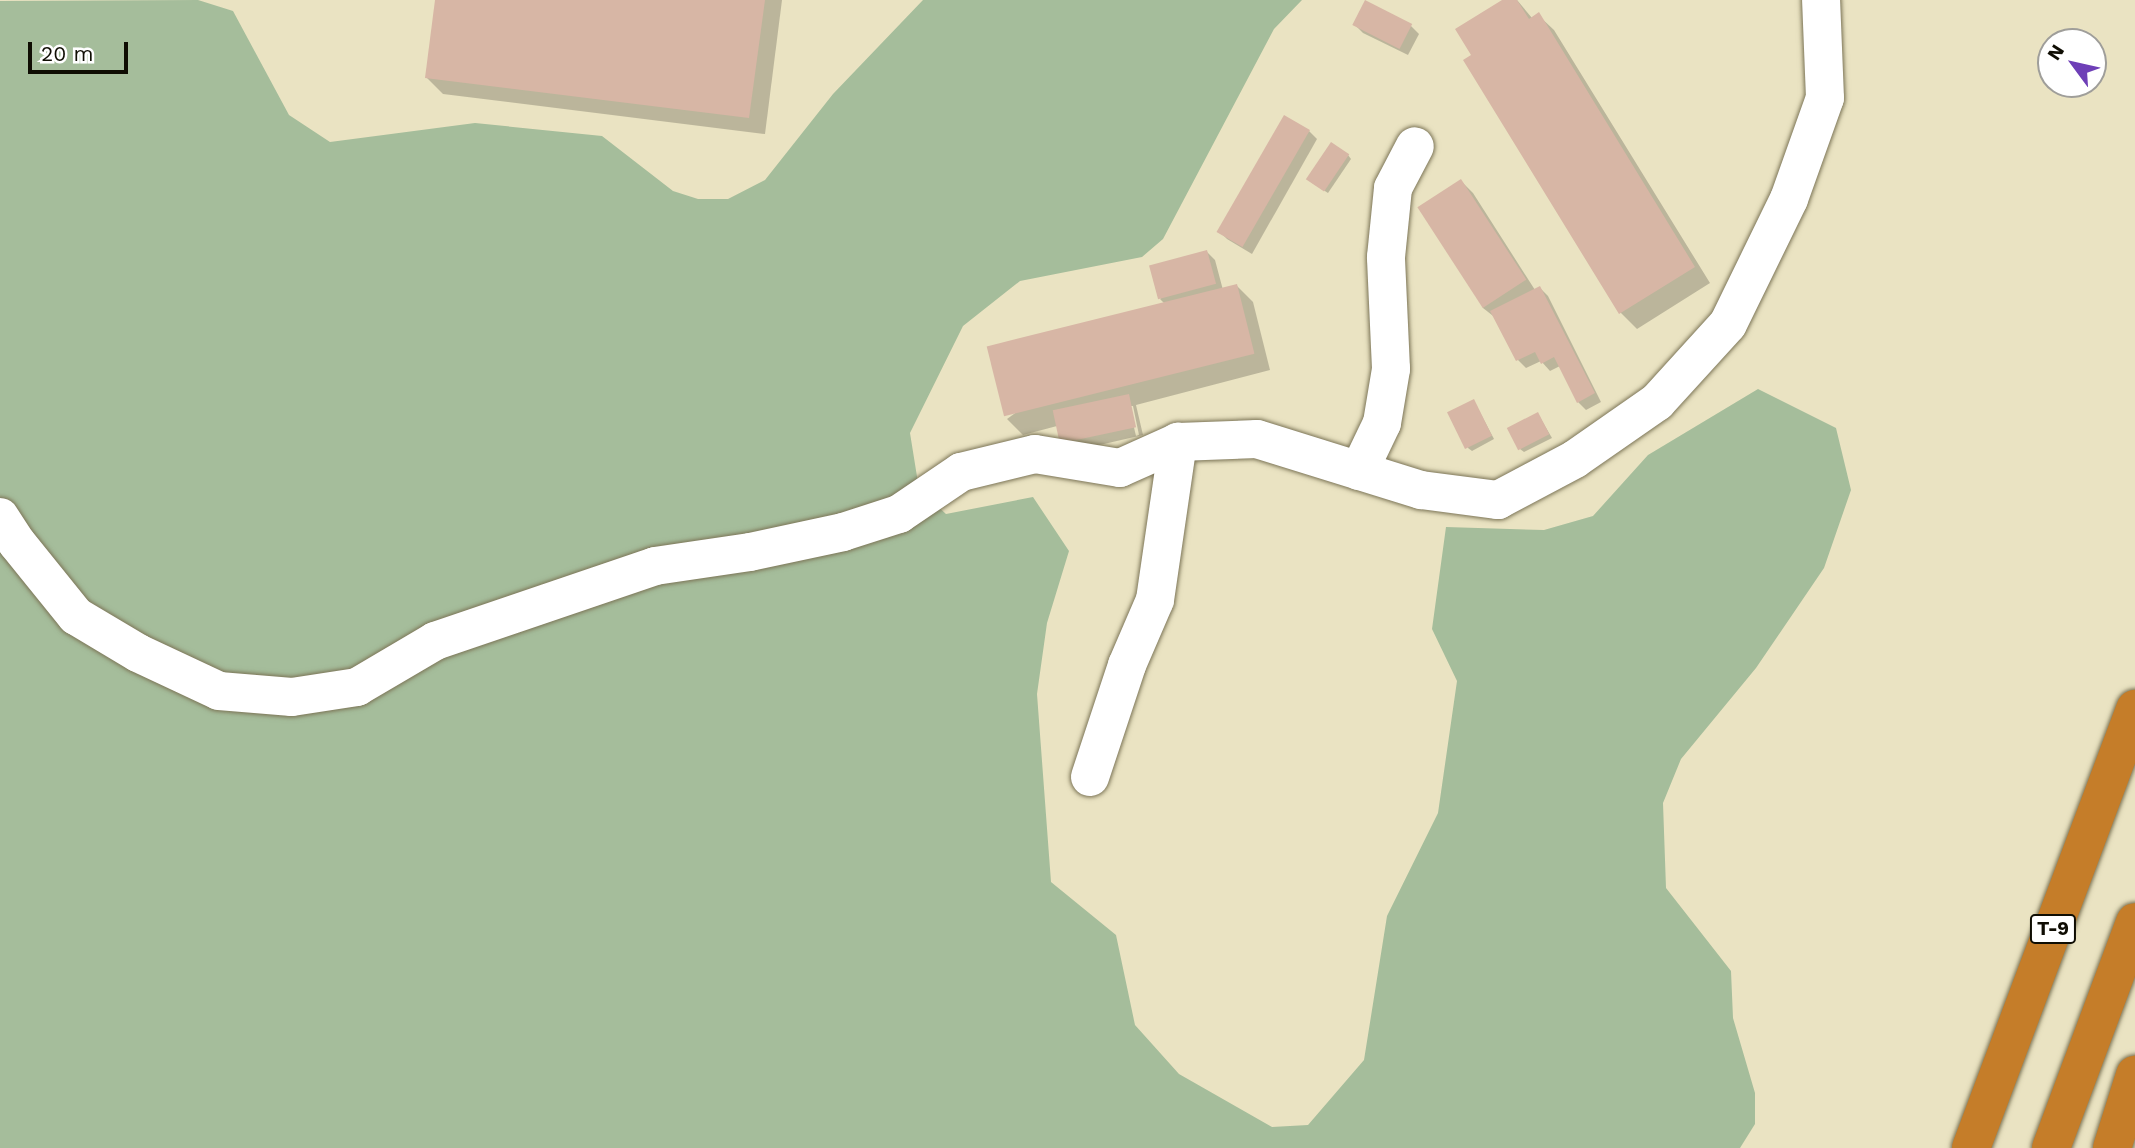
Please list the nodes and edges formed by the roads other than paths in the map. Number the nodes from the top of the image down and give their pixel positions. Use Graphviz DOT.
graph roads {
  1 [pos="1821,0"];
  2 [pos="1415,146"];
  3 [pos="1178,442"];
  4 [pos="1359,471"];
  5 [pos="0,517"];
  6 [pos="2135,709"];
  7 [pos="1090,777"];
  8 [pos="2135,922"];
  9 [pos="2135,1075"];
  10 [pos="1971,1148"];
  11 [pos="2051,1148"];
  12 [pos="2112,1148"];
  1 -- 4 [label="lane"];
  2 -- 4 [label="lane"];
  3 -- 4 [label="lane"];
  3 -- 5 [label="lane"];
  3 -- 7 [label="lane"];
  6 -- 10 [label="highway, T-9"];
  8 -- 11 [label="highway"];
  9 -- 12 [label="highway"];
}
